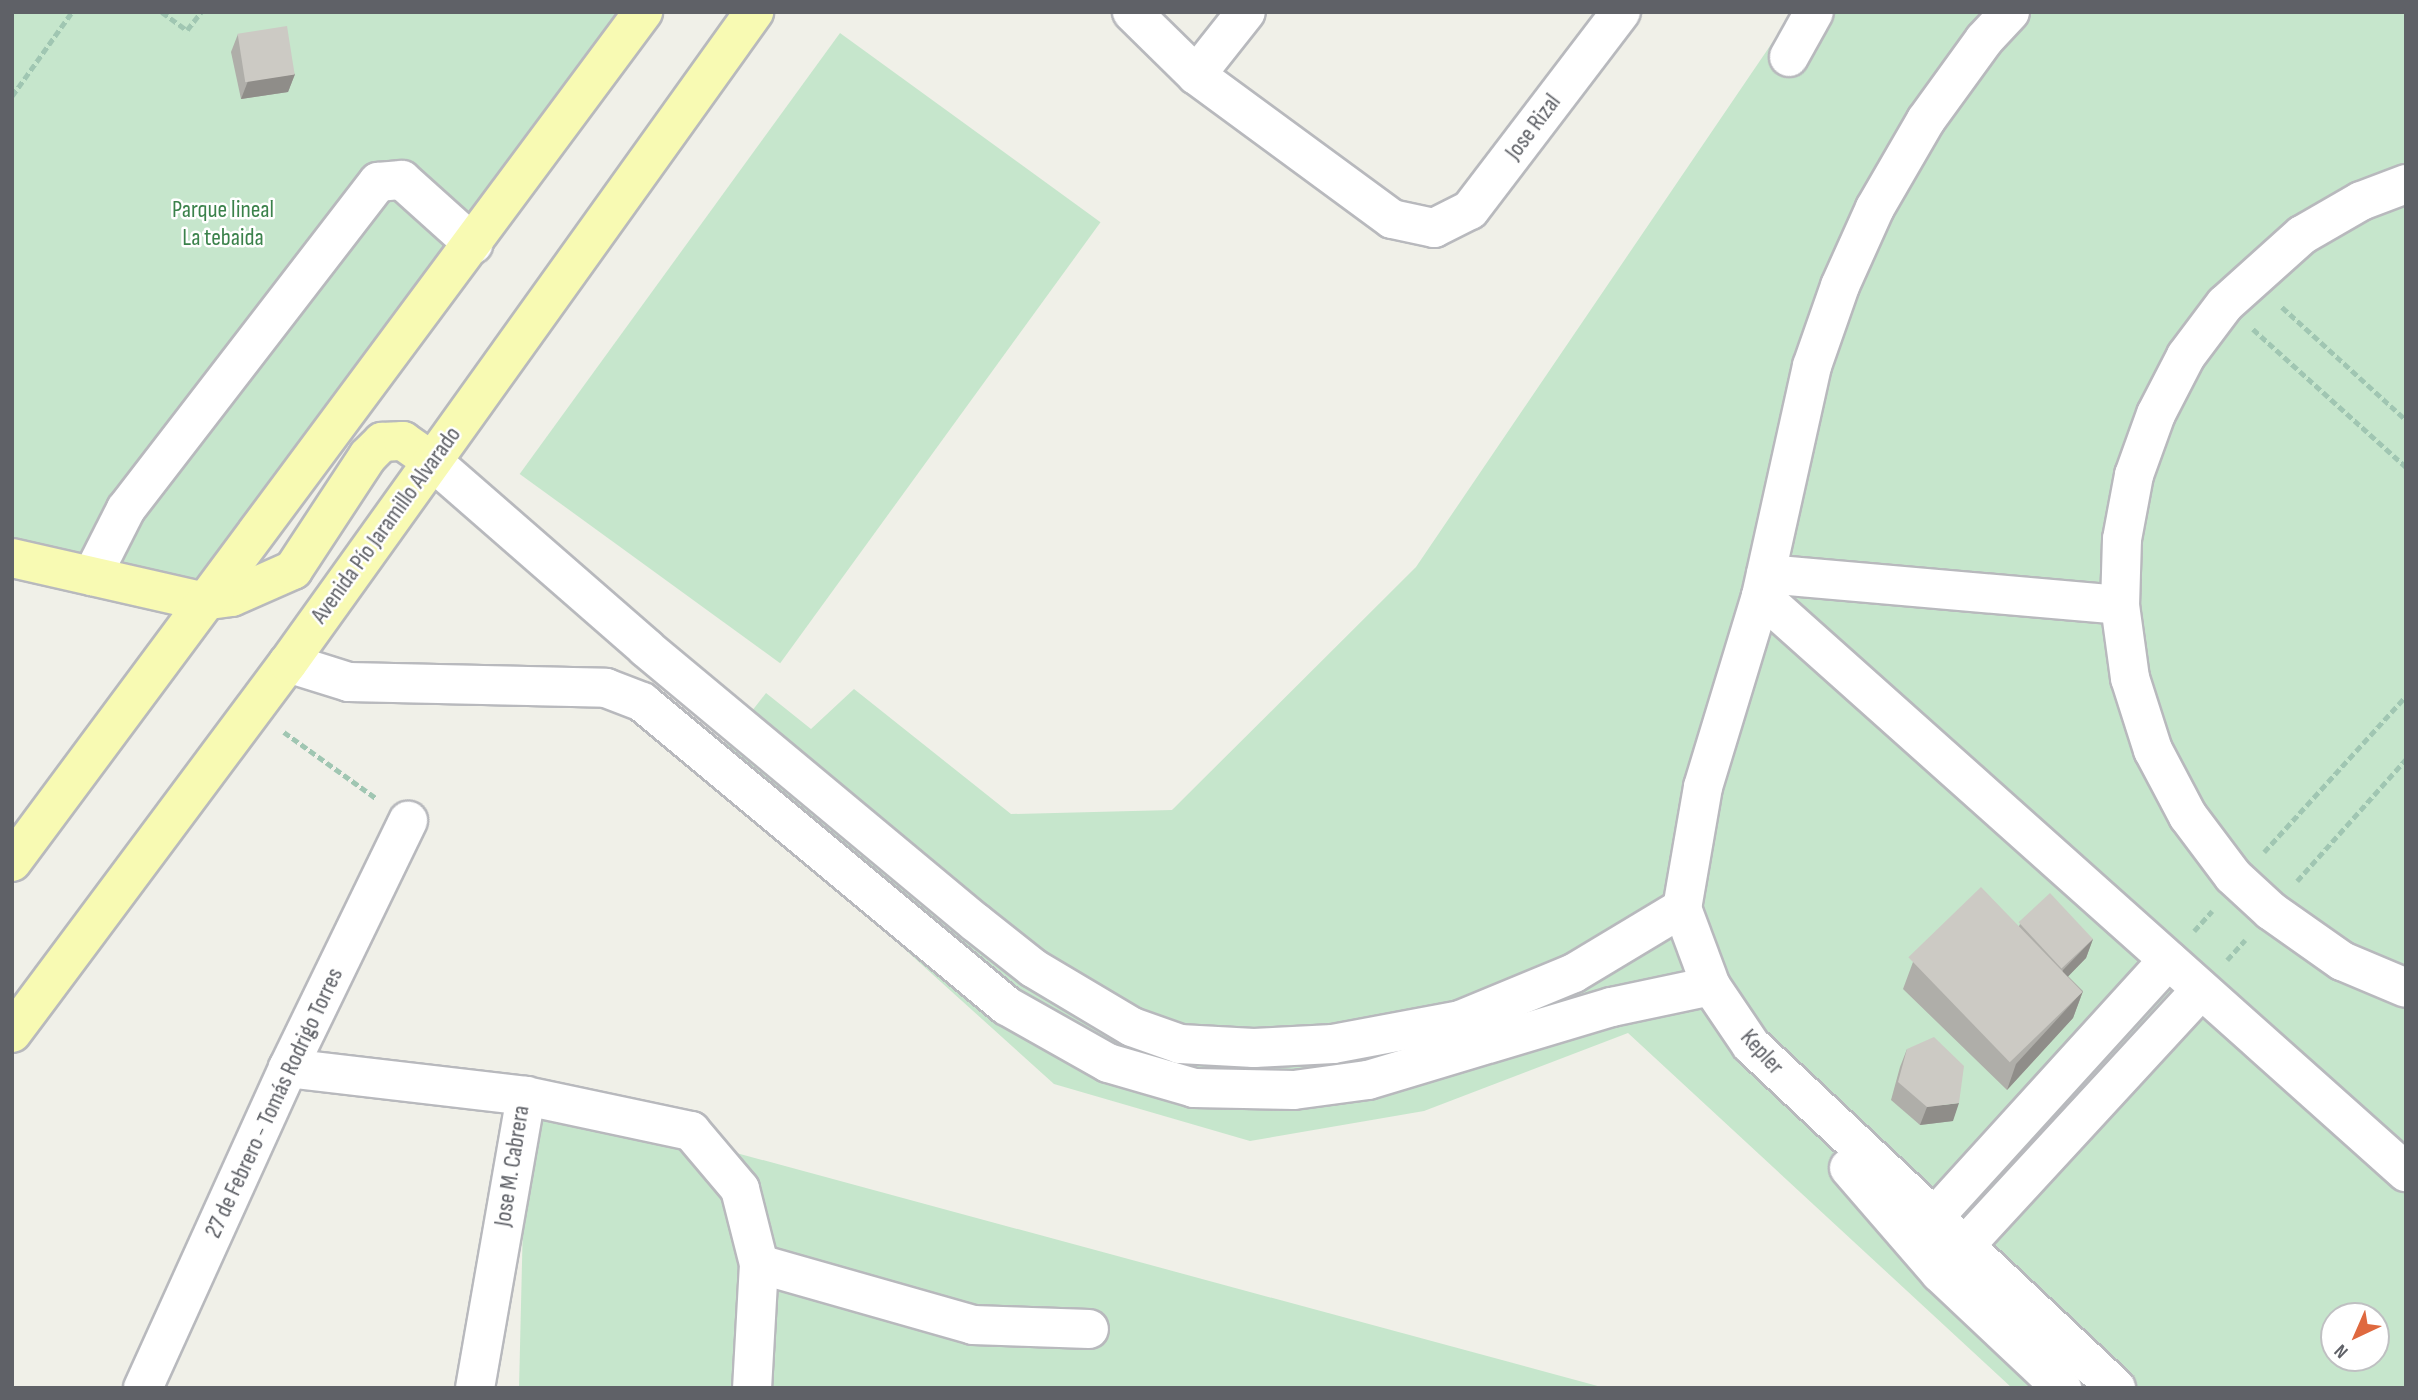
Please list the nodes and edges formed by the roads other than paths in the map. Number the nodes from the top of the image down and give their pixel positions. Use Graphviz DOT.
graph roads {
  1 [pos="642,12"];
  2 [pos="754,12"];
  3 [pos="1132,12"];
  4 [pos="1246,12"];
  5 [pos="1621,12"];
  6 [pos="1814,12"];
  7 [pos="2010,12"];
  8 [pos="1789,57"];
  9 [pos="1196,75"];
  10 [pos="2406,184"];
  11 [pos="473,244"];
  12 [pos="432,461"];
  13 [pos="12,558"];
  14 [pos="92,576"];
  15 [pos="1764,585"];
  16 [pos="202,601"];
  17 [pos="2120,605"];
  18 [pos="646,648"];
  19 [pos="288,663"];
  20 [pos="606,688"];
  21 [pos="408,821"];
  22 [pos="12,862"];
  23 [pos="1682,908"];
  24 [pos="2168,960"];
  25 [pos="1711,986"];
  26 [pos="2406,988"];
  27 [pos="2200,990"];
  28 [pos="12,1033"];
  29 [pos="288,1068"];
  30 [pos="526,1096"];
  31 [pos="2406,1171"];
  32 [pos="1923,1229"];
  33 [pos="1952,1260"];
  34 [pos="759,1264"];
  35 [pos="1089,1329"];
  36 [pos="143,1388"];
  37 [pos="475,1388"];
  38 [pos="752,1388"];
  39 [pos="2062,1388"];
  40 [pos="2116,1388"];
  1 -- 11 [label="main road"];
  2 -- 12 [label="main road, Avenida Pío Jaramillo Alvarado"];
  3 -- 9 [label="street"];
  4 -- 9 [label="street"];
  5 -- 9 [label="street, Jose Rizal"];
  6 -- 8 [label="street"];
  7 -- 15 [label="street"];
  10 -- 17 [label="street"];
  11 -- 14 [label="street"];
  11 -- 16 [label="main road"];
  12 -- 16 [label="main road"];
  12 -- 18 [label="street"];
  12 -- 19 [label="main road, Avenida Pío Jaramillo Alvarado"];
  13 -- 14 [label="main road"];
  14 -- 16 [label="main road"];
  15 -- 17 [label="street"];
  15 -- 23 [label="street"];
  15 -- 24 [label="street"];
  16 -- 22 [label="main road"];
  17 -- 26 [label="street"];
  18 -- 20 [label="street"];
  18 -- 23 [label="street"];
  19 -- 20 [label="street"];
  19 -- 28 [label="main road, Avenida Pío Jaramillo Alvarado"];
  20 -- 25 [label="street"];
  21 -- 29 [label="street, 27 de Febrero - Tomás Rodrigo Torres"];
  23 -- 25 [label="street, Kepler"];
  24 -- 27 [label="street"];
  24 -- 32 [label="street"];
  25 -- 32 [label="street, Kepler"];
  27 -- 31 [label="street"];
  27 -- 33 [label="street"];
  29 -- 30 [label="street, Jose M. Cabrera"];
  29 -- 36 [label="street, 27 de Febrero - Tomás Rodrigo Torres"];
  30 -- 34 [label="street"];
  30 -- 37 [label="street, Jose M. Cabrera"];
  32 -- 33 [label="street, Kepler"];
  33 -- 39 [label="street"];
  33 -- 40 [label="street, Kepler"];
  34 -- 35 [label="street"];
  34 -- 38 [label="street"];
}
